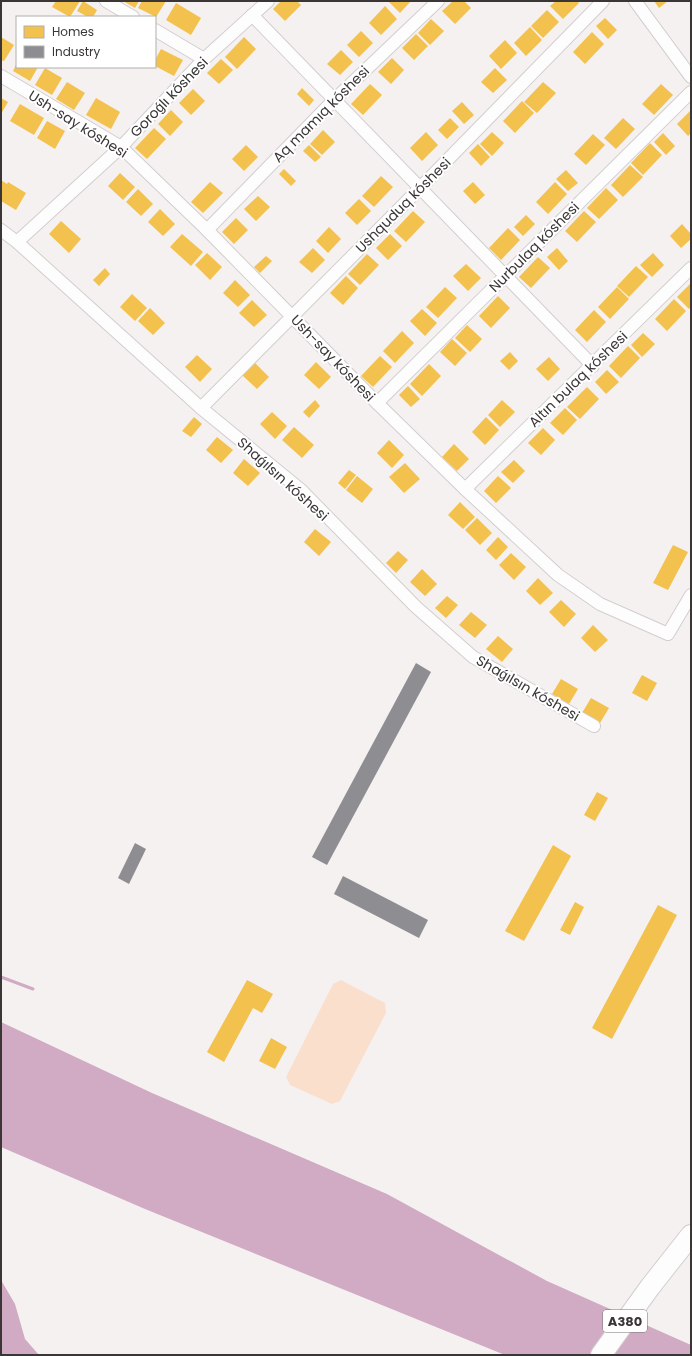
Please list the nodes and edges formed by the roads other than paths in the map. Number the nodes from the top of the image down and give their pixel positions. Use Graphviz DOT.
graph roads {
  1 [pos="106,1"];
  2 [pos="268,1"];
  3 [pos="438,1"];
  4 [pos="603,1"];
  5 [pos="635,1"];
  6 [pos="252,15"];
  7 [pos="131,16"];
  8 [pos="156,31"];
  9 [pos="204,59"];
  10 [pos="1,76"];
  11 [pos="691,77"];
  12 [pos="691,92"];
  13 [pos="334,100"];
  14 [pos="121,147"];
  15 [pos="420,188"];
  16 [pos="1,230"];
  17 [pos="207,230"];
  18 [pos="17,242"];
  19 [pos="691,268"];
  20 [pos="505,275"];
  21 [pos="292,316"];
  22 [pos="593,366"];
  23 [pos="376,403"];
  24 [pos="201,408"];
  25 [pos="465,490"];
  26 [pos="691,595"];
  27 [pos="594,726"];
  28 [pos="691,1235"];
  29 [pos="601,1355"];
  1 -- 7 [label="street"];
  2 -- 6 [label="street, Goroǵlı kóshesi"];
  3 -- 13 [label="street, Aq mamıq kóshesi"];
  4 -- 15 [label="street, Ushquduq kóshesi"];
  5 -- 11 [label="street"];
  6 -- 9 [label="street, Goroǵlı kóshesi"];
  6 -- 13 [label="street"];
  8 -- 9 [label="street"];
  9 -- 14 [label="street, Goroǵlı kóshesi"];
  10 -- 14 [label="street, Ush-say kóshesi"];
  12 -- 20 [label="street, Nurbulaq kóshesi"];
  13 -- 15 [label="street"];
  13 -- 17 [label="street, Aq mamıq kóshesi"];
  14 -- 17 [label="street, Ush-say kóshesi"];
  14 -- 18 [label="street, Goroǵlı kóshesi"];
  15 -- 20 [label="street"];
  15 -- 21 [label="street, Ushquduq kóshesi"];
  16 -- 18 [label="street, Shaǵılsın kóshesi"];
  17 -- 21 [label="street, Ush-say kóshesi"];
  18 -- 24 [label="street, Shaǵılsın kóshesi"];
  19 -- 22 [label="street, Altın bulaq kóshesi"];
  20 -- 22 [label="street"];
  20 -- 23 [label="street, Nurbulaq kóshesi"];
  21 -- 23 [label="street, Ush-say kóshesi"];
  21 -- 24 [label="street, Ushquduq kóshesi"];
  22 -- 25 [label="street, Altın bulaq kóshesi"];
  23 -- 25 [label="street, Ush-say kóshesi"];
  24 -- 27 [label="street, Shaǵılsın kóshesi"];
  25 -- 26 [label="street, Ush-say kóshesi"];
  28 -- 29 [label="highway, A380"];
}
